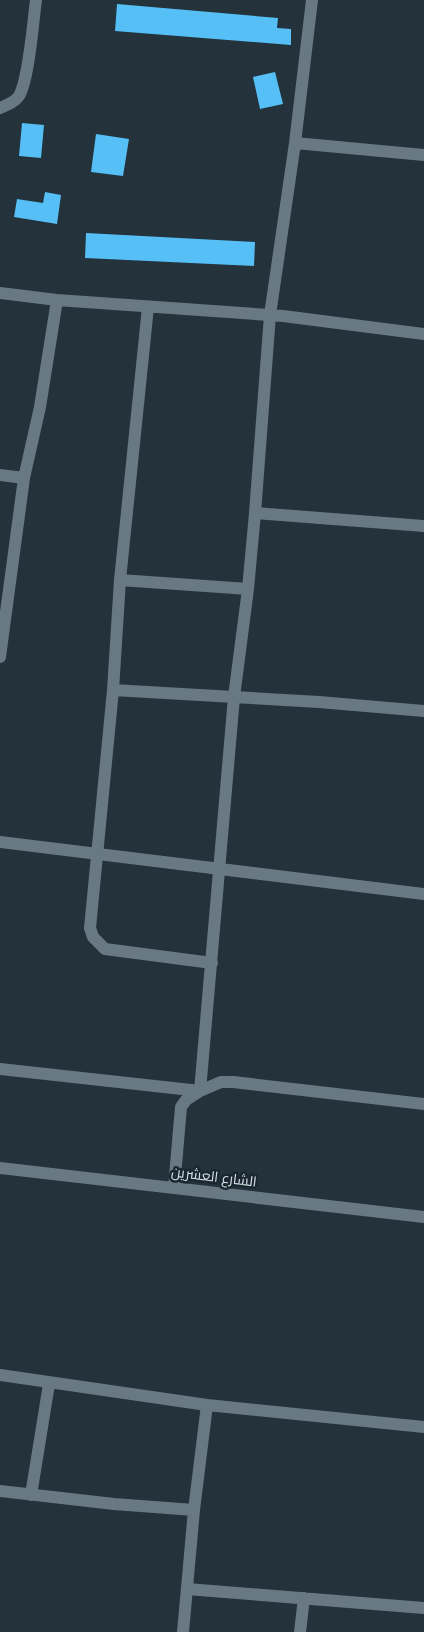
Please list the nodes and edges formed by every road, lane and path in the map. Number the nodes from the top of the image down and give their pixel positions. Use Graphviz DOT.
graph roads {
  1 [pos="36,0"];
  2 [pos="312,0"];
  3 [pos="0,108"];
  4 [pos="295,143"];
  5 [pos="424,155"];
  6 [pos="0,292"];
  7 [pos="57,300"];
  8 [pos="148,306"];
  9 [pos="270,315"];
  10 [pos="424,334"];
  11 [pos="0,475"];
  12 [pos="24,478"];
  13 [pos="255,513"];
  14 [pos="424,526"];
  15 [pos="120,580"];
  16 [pos="248,589"];
  17 [pos="0,657"];
  18 [pos="113,690"];
  19 [pos="234,697"];
  20 [pos="424,711"];
  21 [pos="0,842"];
  22 [pos="98,854"];
  23 [pos="219,869"];
  24 [pos="424,894"];
  25 [pos="212,963"];
  26 [pos="0,1069"];
  27 [pos="200,1091"];
  28 [pos="424,1104"];
  29 [pos="0,1168"];
  30 [pos="0,1176"];
  31 [pos="174,1188"];
  32 [pos="424,1217"];
  33 [pos="0,1375"];
  34 [pos="49,1384"];
  35 [pos="207,1405"];
  36 [pos="424,1426"];
  37 [pos="0,1491"];
  38 [pos="32,1495"];
  39 [pos="194,1510"];
  40 [pos="187,1589"];
  41 [pos="304,1598"];
  42 [pos="424,1608"];
  43 [pos="183,1632"];
  44 [pos="300,1632"];
  1 -- 3 [label="street"];
  2 -- 4 [label="street"];
  4 -- 5 [label="street"];
  4 -- 9 [label="street"];
  6 -- 7 [label="street"];
  7 -- 8 [label="street"];
  7 -- 12 [label="street"];
  8 -- 9 [label="street"];
  8 -- 15 [label="street"];
  9 -- 10 [label="street"];
  9 -- 13 [label="street"];
  11 -- 12 [label="street"];
  12 -- 17 [label="street"];
  13 -- 14 [label="street"];
  13 -- 16 [label="street"];
  15 -- 16 [label="street"];
  15 -- 18 [label="street"];
  16 -- 19 [label="street"];
  18 -- 19 [label="street"];
  18 -- 22 [label="street"];
  19 -- 20 [label="street"];
  19 -- 23 [label="street"];
  21 -- 22 [label="street"];
  22 -- 23 [label="street"];
  22 -- 25 [label="street"];
  23 -- 24 [label="street"];
  23 -- 25 [label="street"];
  25 -- 27 [label="street"];
  26 -- 27 [label="street"];
  27 -- 28 [label="street"];
  27 -- 31 [label="street"];
  29 -- 30 [label="street"];
  29 -- 31 [label="street, الشارع العشرين"];
  31 -- 32 [label="street, الشارع العشرين"];
  33 -- 34 [label="street"];
  34 -- 35 [label="street"];
  34 -- 38 [label="street"];
  35 -- 36 [label="street"];
  35 -- 39 [label="street"];
  37 -- 38 [label="street"];
  38 -- 39 [label="street"];
  39 -- 40 [label="street"];
  40 -- 41 [label="street"];
  40 -- 43 [label="street"];
  41 -- 42 [label="street"];
  41 -- 44 [label="street"];
}
